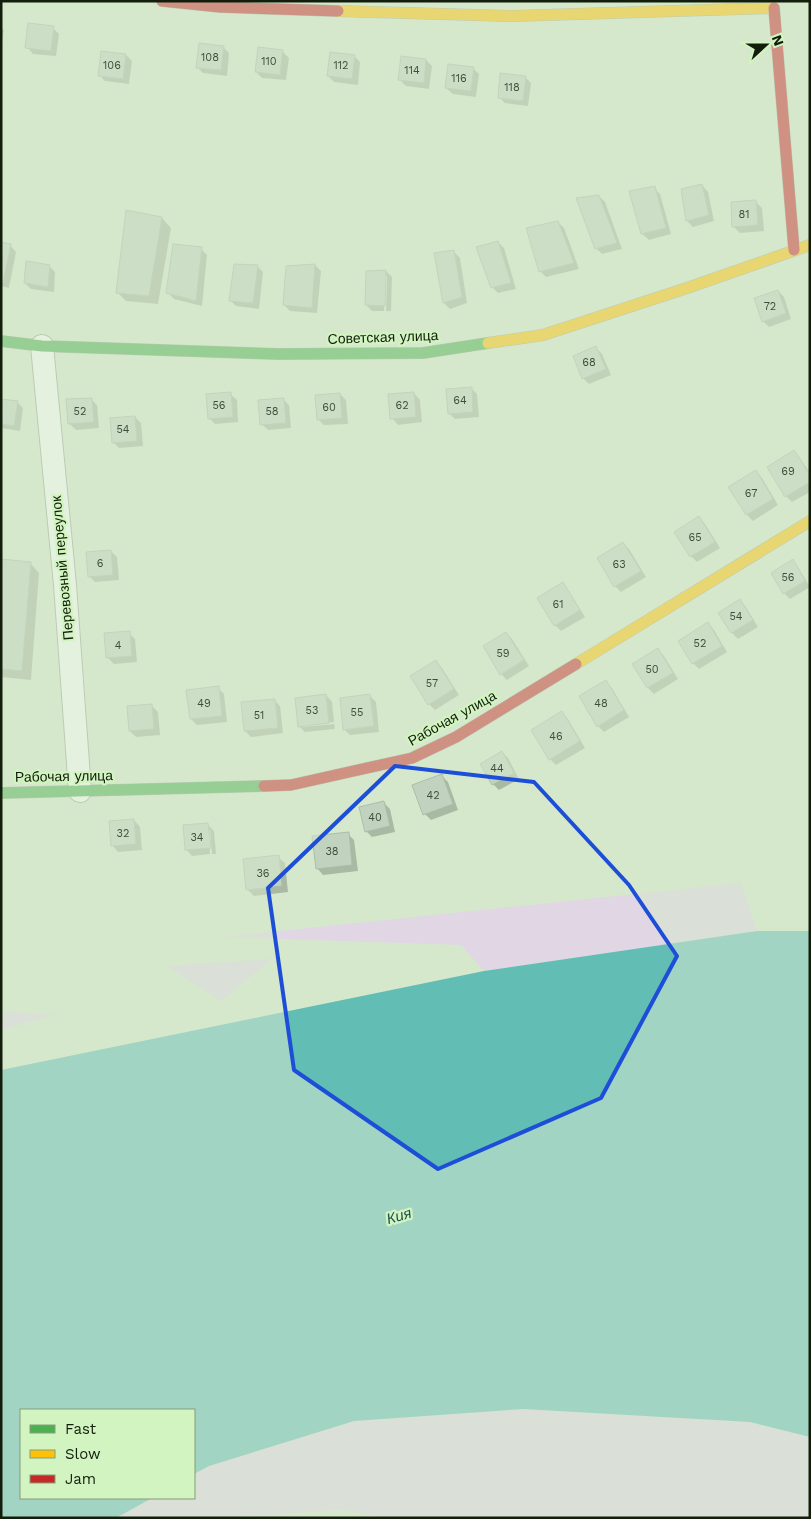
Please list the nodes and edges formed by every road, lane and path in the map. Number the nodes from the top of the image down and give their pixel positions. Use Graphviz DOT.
graph roads {
  1 [pos="162,1"];
  2 [pos="513,8"];
  3 [pos="810,244"];
  4 [pos="794,250"];
  5 [pos="1,341"];
  6 [pos="42,346"];
  7 [pos="810,521"];
  8 [pos="80,791"];
  9 [pos="1,793"];
  1 -- 2 [label="street"];
  2 -- 4 [label="street"];
  3 -- 4 [label="street, Советская улица"];
  4 -- 6 [label="street, Советская улица"];
  5 -- 6 [label="street, Советская улица"];
  6 -- 8 [label="street, Перевозный переулок"];
  7 -- 8 [label="street, Рабочая улица"];
  8 -- 9 [label="street, Рабочая улица"];
}
